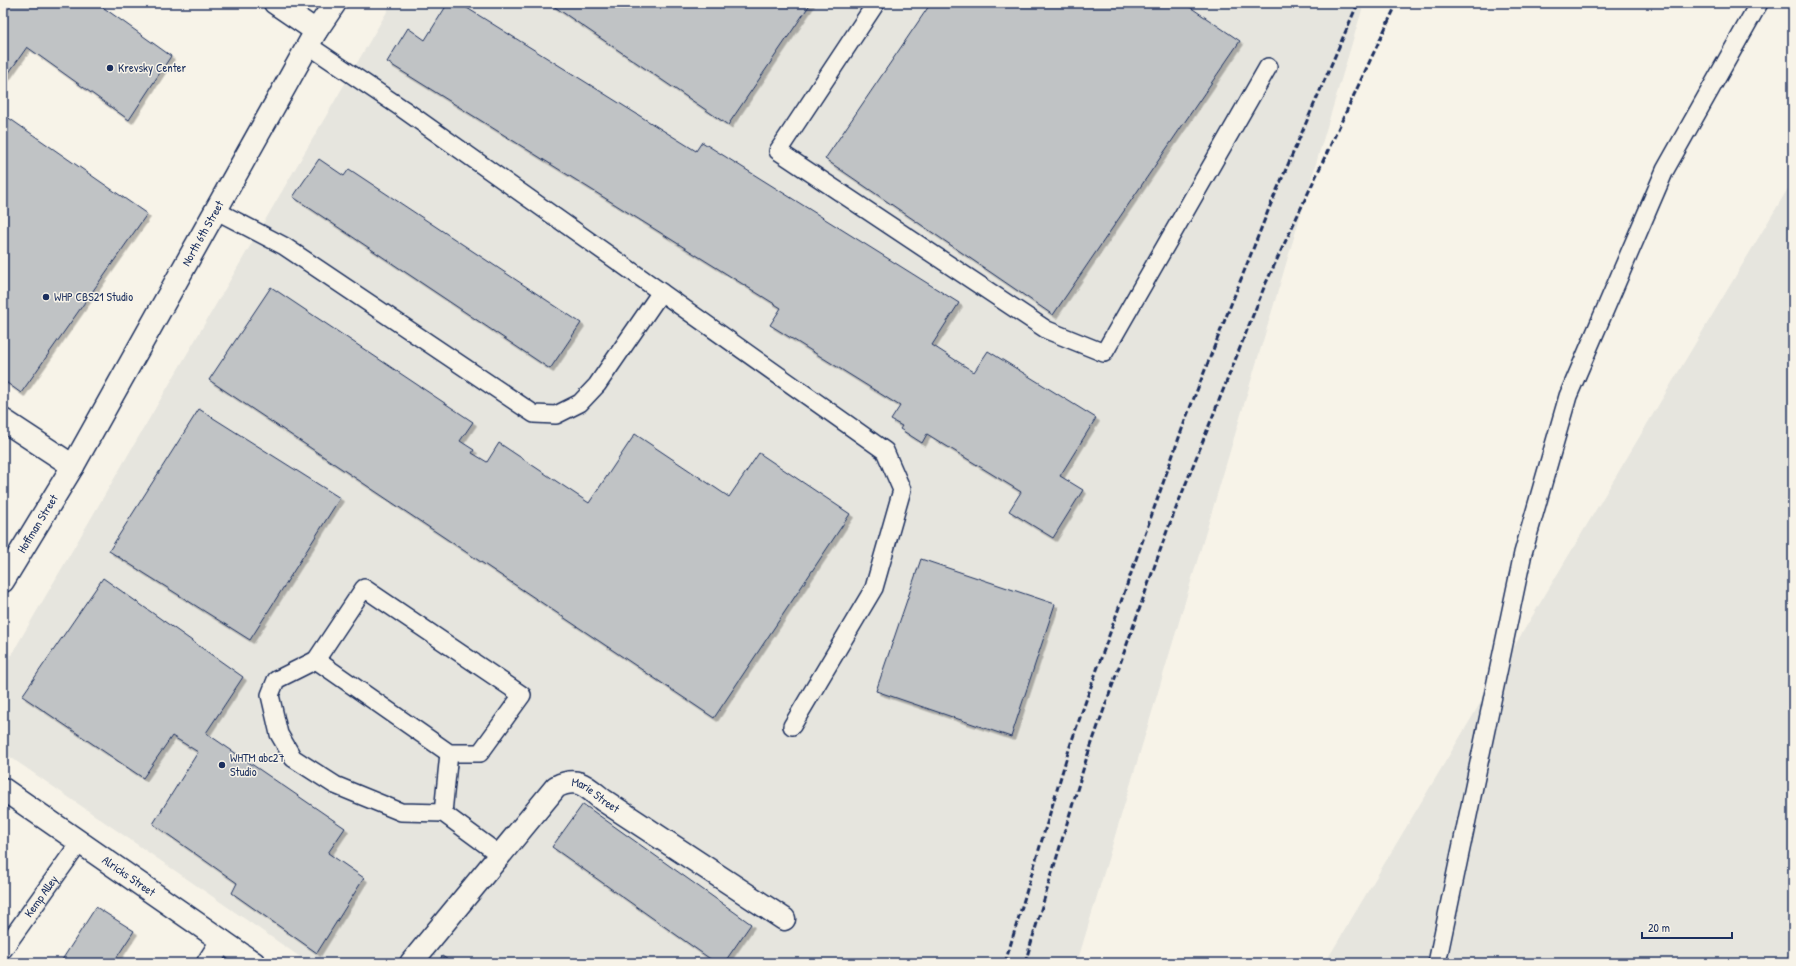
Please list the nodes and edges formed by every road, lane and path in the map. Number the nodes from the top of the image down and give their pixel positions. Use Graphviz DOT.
graph roads {
  1 [pos="275,3"];
  2 [pos="335,3"];
  3 [pos="876,3"];
  4 [pos="1759,3"];
  5 [pos="312,38"];
  6 [pos="1268,67"];
  7 [pos="215,210"];
  8 [pos="661,292"];
  9 [pos="3,420"];
  10 [pos="73,466"];
  11 [pos="3,582"];
  12 [pos="316,660"];
  13 [pos="792,726"];
  14 [pos="449,753"];
  15 [pos="3,789"];
  16 [pos="443,813"];
  17 [pos="80,842"];
  18 [pos="500,855"];
  19 [pos="784,919"];
  20 [pos="222,941"];
  21 [pos="3,950"];
  22 [pos="208,963"];
  23 [pos="254,963"];
  24 [pos="411,963"];
  25 [pos="1437,963"];
  1 -- 5 [label="street"];
  2 -- 5 [label="street, North 6th Street"];
  3 -- 6 [label="lane"];
  4 -- 25 [label="lane"];
  5 -- 7 [label="street, North 6th Street"];
  5 -- 8 [label="lane"];
  7 -- 8 [label="lane"];
  7 -- 10 [label="street, North 6th Street"];
  8 -- 13 [label="lane"];
  9 -- 10 [label="street"];
  10 -- 11 [label="street, Hoffman Street"];
  12 -- 14 [label="lane"];
  12 -- 14 [label="lane"];
  12 -- 16 [label="lane"];
  14 -- 16 [label="lane"];
  15 -- 17 [label="street, Alricks Street"];
  16 -- 18 [label="lane"];
  17 -- 20 [label="street, Alricks Street"];
  17 -- 21 [label="lane, Kemp Alley"];
  18 -- 19 [label="street, Marie Street"];
  18 -- 24 [label="street, Marie Street"];
  20 -- 22 [label="street"];
  20 -- 23 [label="street, Alricks Street"];
}
